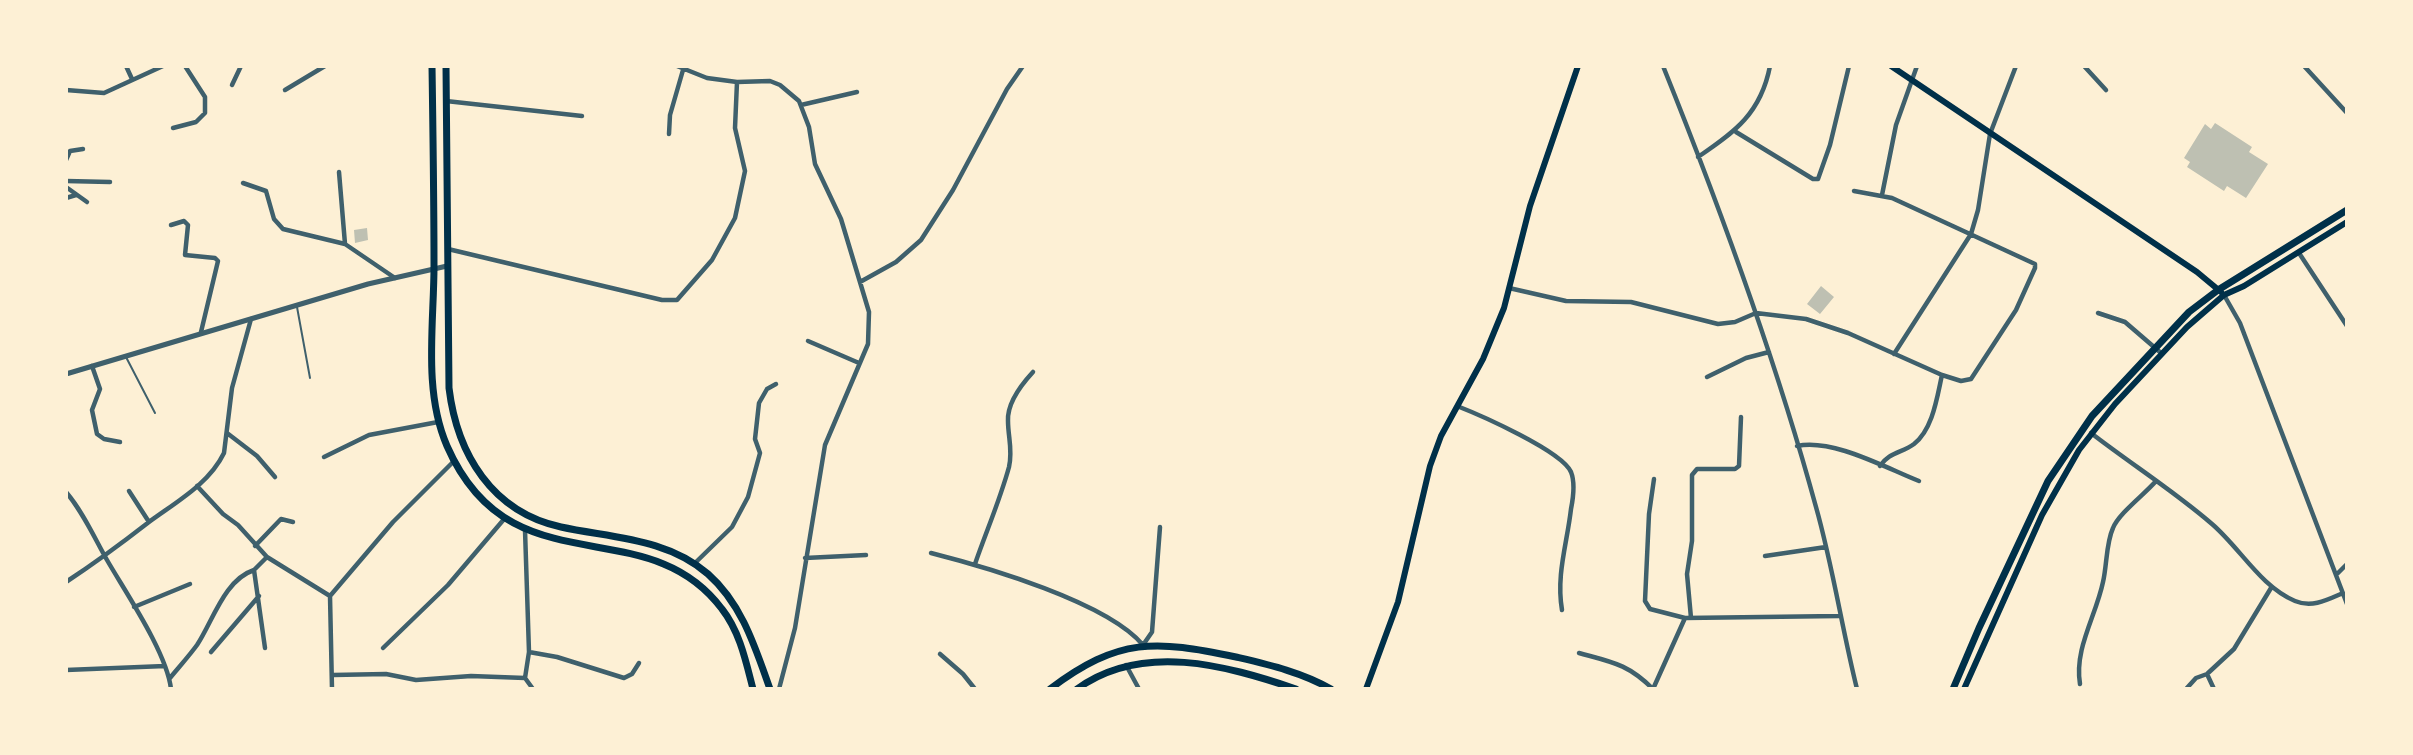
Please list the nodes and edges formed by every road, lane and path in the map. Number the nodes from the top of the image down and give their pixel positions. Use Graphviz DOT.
graph roads {
  1 [pos="126,66"];
  2 [pos="163,66"];
  3 [pos="185,66"];
  4 [pos="241,66"];
  5 [pos="325,66"];
  6 [pos="432,66"];
  7 [pos="446,66"];
  8 [pos="677,66"];
  9 [pos="1023,66"];
  10 [pos="1578,66"];
  11 [pos="1663,66"];
  12 [pos="1770,66"];
  13 [pos="1849,66"];
  14 [pos="1891,66"];
  15 [pos="1917,66"];
  16 [pos="2016,66"];
  17 [pos="2084,66"];
  18 [pos="2304,66"];
  19 [pos="683,70"];
  20 [pos="132,79"];
  21 [pos="1911,80"];
  22 [pos="737,82"];
  23 [pos="232,85"];
  24 [pos="66,90"];
  25 [pos="285,90"];
  26 [pos="2106,90"];
  27 [pos="857,92"];
  28 [pos="446,101"];
  29 [pos="801,105"];
  30 [pos="2347,111"];
  31 [pos="582,116"];
  32 [pos="173,128"];
  33 [pos="1736,132"];
  34 [pos="669,134"];
  35 [pos="1990,134"];
  36 [pos="83,149"];
  37 [pos="1698,157"];
  38 [pos="66,160"];
  39 [pos="339,172"];
  40 [pos="66,181"];
  41 [pos="110,182"];
  42 [pos="243,183"];
  43 [pos="66,187"];
  44 [pos="1854,191"];
  45 [pos="76,195"];
  46 [pos="1882,195"];
  47 [pos="66,198"];
  48 [pos="87,202"];
  49 [pos="2347,210"];
  50 [pos="2347,222"];
  51 [pos="171,225"];
  52 [pos="1971,234"];
  53 [pos="345,244"];
  54 [pos="448,249"];
  55 [pos="2299,253"];
  56 [pos="447,266"];
  57 [pos="434,268"];
  58 [pos="395,278"];
  59 [pos="860,282"];
  60 [pos="1509,288"];
  61 [pos="2221,292"];
  62 [pos="297,305"];
  63 [pos="1756,313"];
  64 [pos="2098,313"];
  65 [pos="251,319"];
  66 [pos="2347,326"];
  67 [pos="201,332"];
  68 [pos="808,341"];
  69 [pos="2155,347"];
  70 [pos="1769,352"];
  71 [pos="2161,353"];
  72 [pos="1894,354"];
  73 [pos="125,355"];
  74 [pos="859,363"];
  75 [pos="92,366"];
  76 [pos="1033,372"];
  77 [pos="66,374"];
  78 [pos="1942,375"];
  79 [pos="1707,377"];
  80 [pos="310,378"];
  81 [pos="776,384"];
  82 [pos="1457,406"];
  83 [pos="155,413"];
  84 [pos="1741,417"];
  85 [pos="438,422"];
  86 [pos="227,433"];
  87 [pos="2091,433"];
  88 [pos="120,442"];
  89 [pos="1797,446"];
  90 [pos="324,458"];
  91 [pos="454,461"];
  92 [pos="1880,466"];
  93 [pos="275,477"];
  94 [pos="1654,479"];
  95 [pos="1919,481"];
  96 [pos="2156,481"];
  97 [pos="197,486"];
  98 [pos="129,491"];
  99 [pos="66,492"];
  100 [pos="506,518"];
  101 [pos="148,522"];
  102 [pos="293,522"];
  103 [pos="1160,527"];
  104 [pos="525,530"];
  105 [pos="255,546"];
  106 [pos="1826,547"];
  107 [pos="931,553"];
  108 [pos="866,555"];
  109 [pos="1765,556"];
  110 [pos="105,557"];
  111 [pos="267,557"];
  112 [pos="805,558"];
  113 [pos="694,564"];
  114 [pos="975,564"];
  115 [pos="2347,564"];
  116 [pos="254,570"];
  117 [pos="2336,575"];
  118 [pos="66,582"];
  119 [pos="190,584"];
  120 [pos="2271,588"];
  121 [pos="2343,593"];
  122 [pos="259,596"];
  123 [pos="330,596"];
  124 [pos="2347,604"];
  125 [pos="134,607"];
  126 [pos="1562,610"];
  127 [pos="1839,616"];
  128 [pos="1688,618"];
  129 [pos="1143,645"];
  130 [pos="265,648"];
  131 [pos="383,648"];
  132 [pos="211,652"];
  133 [pos="529,652"];
  134 [pos="1579,653"];
  135 [pos="940,654"];
  136 [pos="639,663"];
  137 [pos="1126,665"];
  138 [pos="165,666"];
  139 [pos="66,670"];
  140 [pos="2207,674"];
  141 [pos="333,675"];
  142 [pos="170,678"];
  143 [pos="522,679"];
  144 [pos="2080,684"];
  145 [pos="171,689"];
  146 [pos="332,689"];
  147 [pos="533,689"];
  148 [pos="753,689"];
  149 [pos="770,689"];
  150 [pos="780,689"];
  151 [pos="975,689"];
  152 [pos="1050,689"];
  153 [pos="1077,689"];
  154 [pos="1139,689"];
  155 [pos="1296,689"];
  156 [pos="1331,689"];
  157 [pos="1366,689"];
  158 [pos="1653,689"];
  159 [pos="1857,689"];
  160 [pos="1953,689"];
  161 [pos="1964,689"];
  162 [pos="2186,689"];
  163 [pos="2214,689"];
  1 -- 20 [label="street"];
  2 -- 20 [label="street"];
  3 -- 32 [label="street"];
  4 -- 23 [label="street"];
  5 -- 25 [label="street"];
  6 -- 57 [label="main road"];
  7 -- 28 [label="main road"];
  8 -- 19 [label="street"];
  9 -- 59 [label="street"];
  10 -- 60 [label="main road"];
  11 -- 37 [label="street"];
  12 -- 33 [label="street"];
  13 -- 33 [label="street"];
  14 -- 21 [label="main road"];
  15 -- 21 [label="street"];
  16 -- 35 [label="street"];
  17 -- 26 [label="street"];
  18 -- 30 [label="street"];
  19 -- 22 [label="street"];
  19 -- 34 [label="street"];
  20 -- 24 [label="street"];
  21 -- 35 [label="main road"];
  21 -- 46 [label="street"];
  22 -- 29 [label="street"];
  22 -- 54 [label="street"];
  27 -- 29 [label="street"];
  28 -- 31 [label="street"];
  28 -- 54 [label="main road"];
  29 -- 59 [label="street"];
  33 -- 37 [label="street"];
  35 -- 52 [label="street"];
  35 -- 61 [label="main road"];
  36 -- 38 [label="street"];
  37 -- 63 [label="street"];
  39 -- 53 [label="street"];
  40 -- 41 [label="street"];
  42 -- 53 [label="street"];
  43 -- 45 [label="street"];
  44 -- 46 [label="street"];
  45 -- 47 [label="street"];
  45 -- 48 [label="street"];
  46 -- 52 [label="street"];
  49 -- 61 [label="main road"];
  50 -- 55 [label="main road"];
  51 -- 67 [label="street"];
  52 -- 72 [label="street"];
  52 -- 78 [label="street"];
  53 -- 58 [label="street"];
  54 -- 56 [label="main road"];
  55 -- 61 [label="main road"];
  55 -- 66 [label="street"];
  56 -- 57 [label="street"];
  56 -- 113 [label="main road"];
  57 -- 58 [label="street"];
  57 -- 85 [label="main road"];
  58 -- 62 [label="street"];
  59 -- 74 [label="street"];
  60 -- 63 [label="street"];
  60 -- 82 [label="main road"];
  61 -- 69 [label="main road"];
  61 -- 71 [label="main road"];
  61 -- 117 [label="street"];
  62 -- 65 [label="street"];
  62 -- 80 [label="lane"];
  63 -- 70 [label="street"];
  63 -- 72 [label="street"];
  64 -- 69 [label="street"];
  65 -- 67 [label="street"];
  65 -- 86 [label="street"];
  67 -- 73 [label="street"];
  68 -- 74 [label="street"];
  69 -- 71 [label="street"];
  69 -- 160 [label="main road"];
  70 -- 79 [label="street"];
  70 -- 89 [label="street"];
  71 -- 87 [label="main road"];
  72 -- 78 [label="street"];
  73 -- 75 [label="street"];
  73 -- 83 [label="lane"];
  74 -- 112 [label="street"];
  75 -- 77 [label="street"];
  75 -- 88 [label="street"];
  76 -- 114 [label="street"];
  78 -- 92 [label="street"];
  81 -- 113 [label="street"];
  82 -- 126 [label="street"];
  82 -- 157 [label="main road"];
  84 -- 128 [label="street"];
  85 -- 90 [label="street"];
  85 -- 91 [label="main road"];
  86 -- 93 [label="street"];
  86 -- 97 [label="street"];
  87 -- 96 [label="street"];
  87 -- 161 [label="main road"];
  89 -- 92 [label="street"];
  89 -- 106 [label="street"];
  91 -- 100 [label="main road"];
  91 -- 123 [label="street"];
  92 -- 95 [label="street"];
  94 -- 128 [label="street"];
  96 -- 120 [label="street"];
  96 -- 144 [label="street"];
  97 -- 101 [label="street"];
  97 -- 105 [label="street"];
  98 -- 101 [label="street"];
  99 -- 110 [label="street"];
  100 -- 104 [label="main road"];
  100 -- 131 [label="street"];
  101 -- 110 [label="street"];
  102 -- 105 [label="street"];
  103 -- 129 [label="street"];
  104 -- 133 [label="street"];
  104 -- 148 [label="main road"];
  105 -- 111 [label="street"];
  106 -- 109 [label="street"];
  106 -- 127 [label="street"];
  107 -- 114 [label="street"];
  108 -- 112 [label="street"];
  110 -- 118 [label="street"];
  110 -- 125 [label="street"];
  111 -- 116 [label="street"];
  111 -- 123 [label="street"];
  112 -- 150 [label="street"];
  113 -- 149 [label="main road"];
  114 -- 129 [label="street"];
  115 -- 117 [label="street"];
  116 -- 122 [label="street"];
  116 -- 142 [label="street"];
  117 -- 121 [label="street"];
  119 -- 125 [label="street"];
  120 -- 121 [label="street"];
  120 -- 140 [label="street"];
  121 -- 124 [label="street"];
  122 -- 130 [label="street"];
  122 -- 132 [label="street"];
  123 -- 141 [label="street"];
  125 -- 138 [label="street"];
  127 -- 128 [label="street"];
  127 -- 159 [label="street"];
  128 -- 158 [label="street"];
  129 -- 152 [label="main road"];
  129 -- 156 [label="main road"];
  133 -- 136 [label="street"];
  133 -- 143 [label="street"];
  134 -- 158 [label="street"];
  135 -- 151 [label="street"];
  137 -- 153 [label="main road"];
  137 -- 154 [label="street"];
  137 -- 155 [label="main road"];
  138 -- 139 [label="street"];
  138 -- 142 [label="street"];
  140 -- 162 [label="street"];
  140 -- 163 [label="street"];
  141 -- 143 [label="street"];
  141 -- 146 [label="street"];
  142 -- 145 [label="street"];
  143 -- 147 [label="street"];
}
